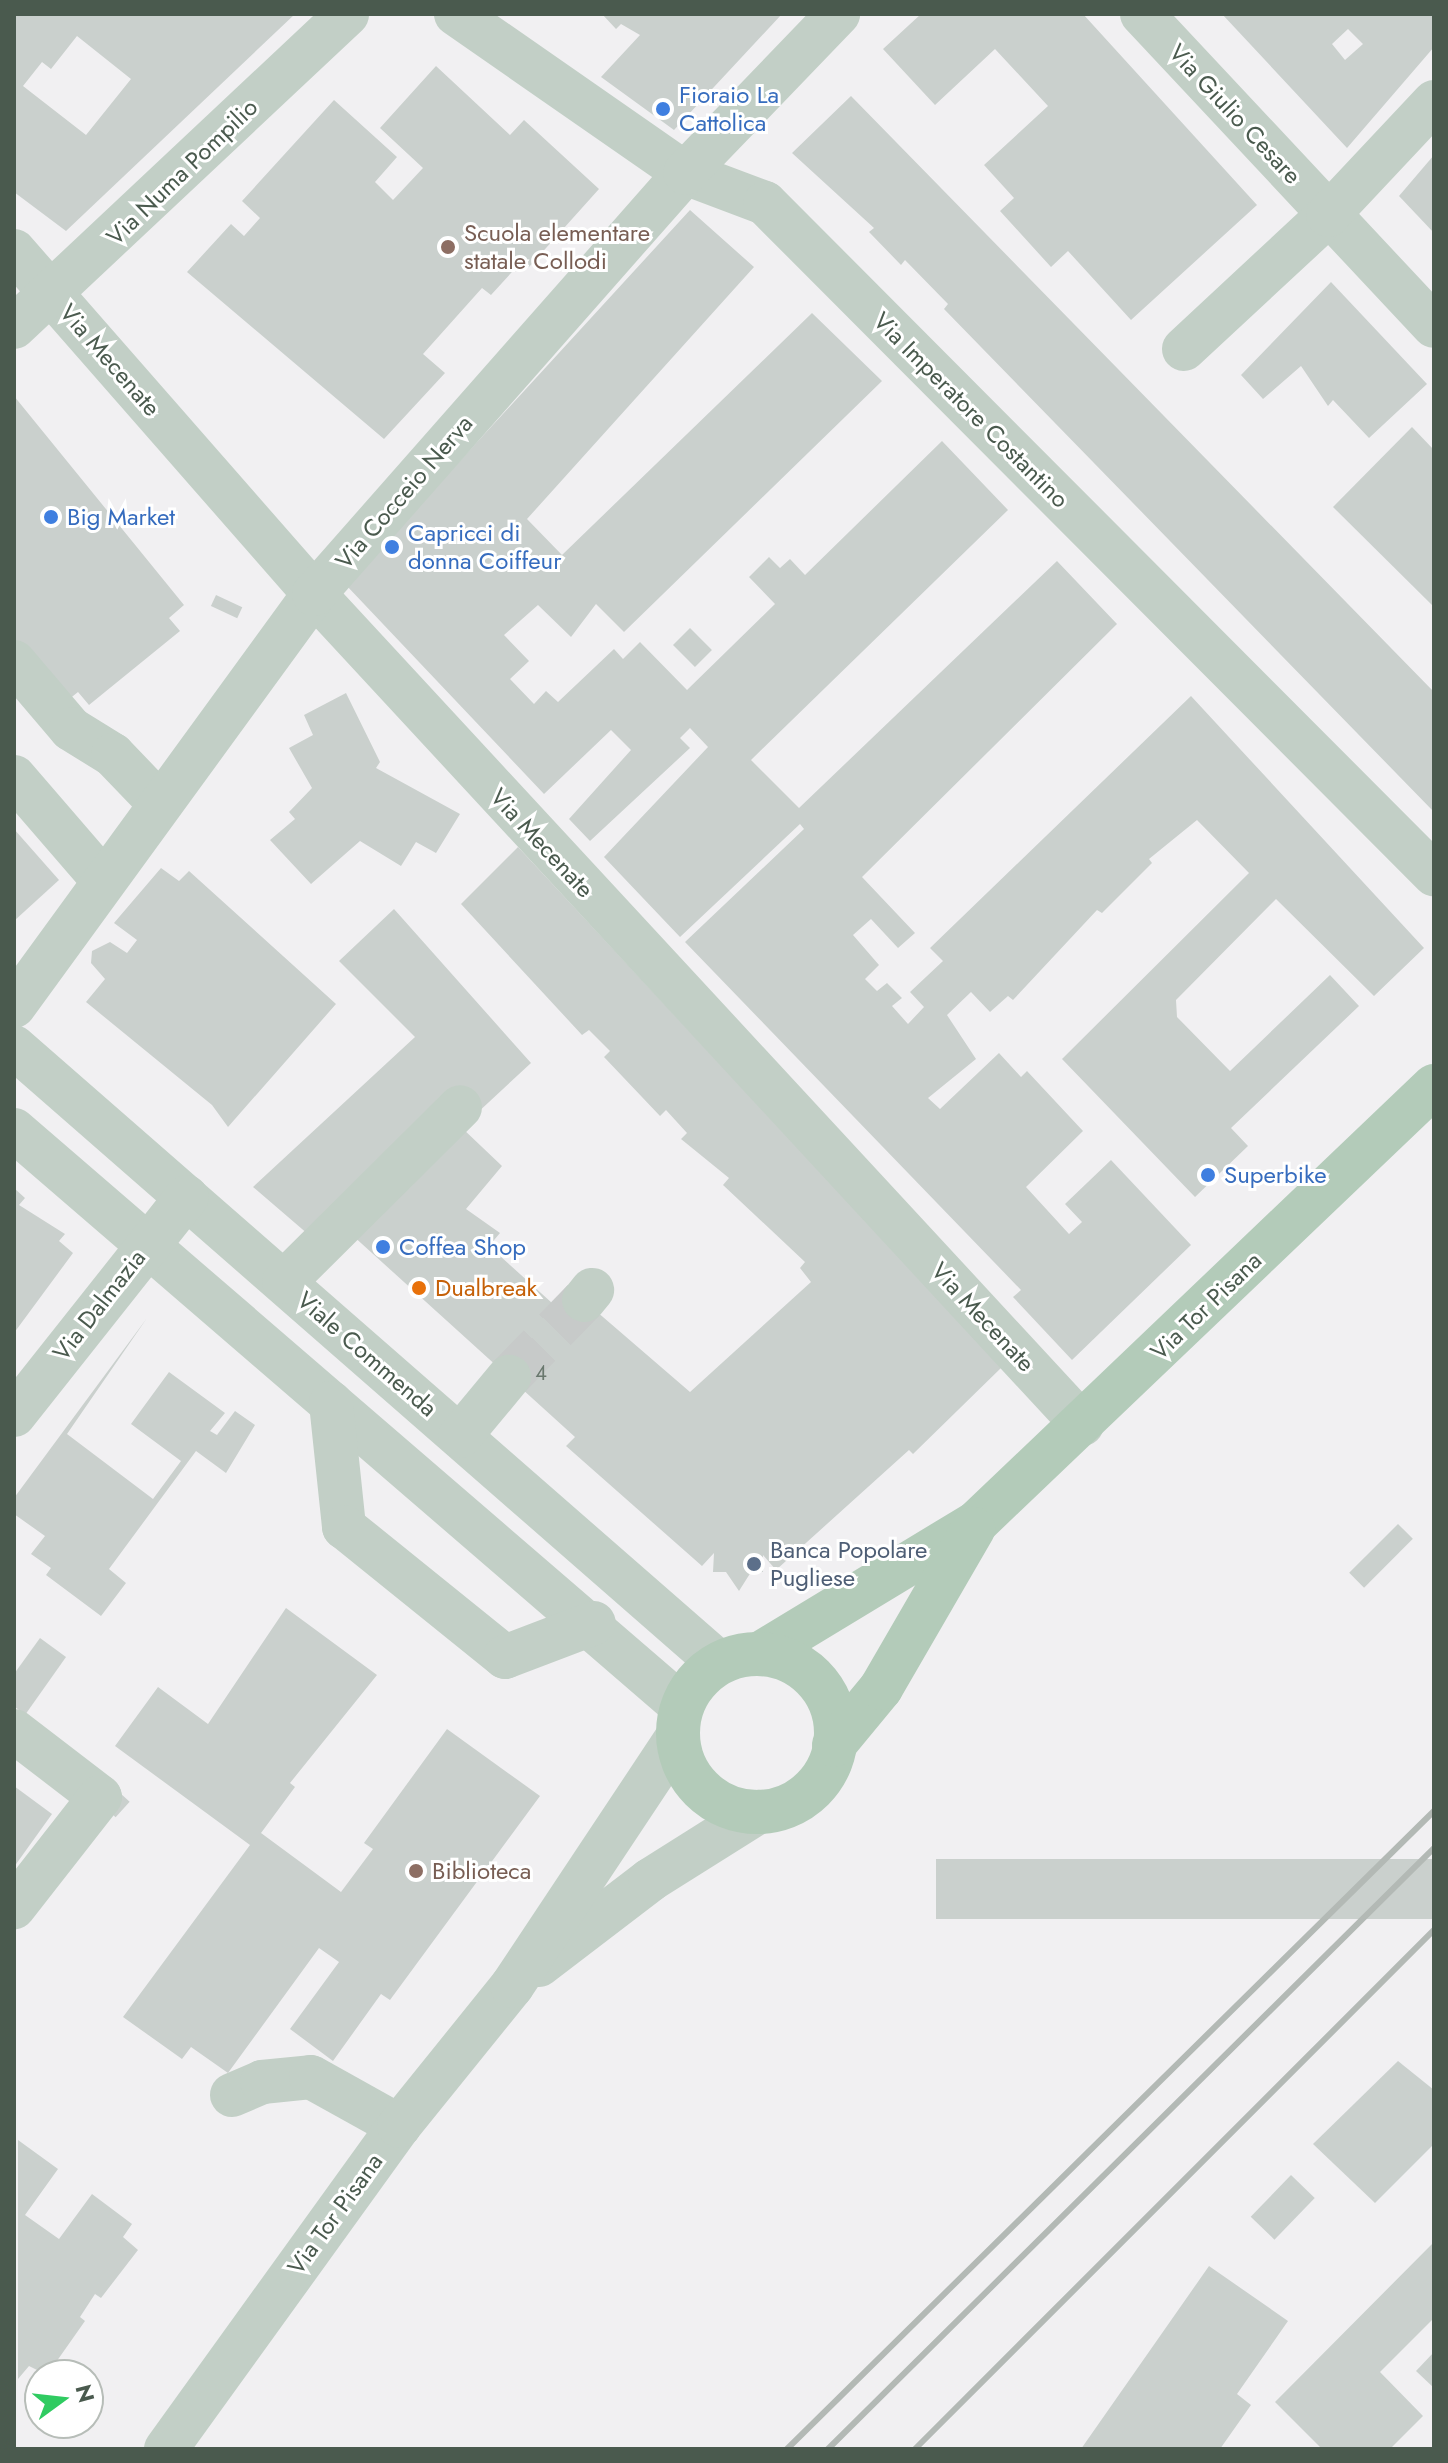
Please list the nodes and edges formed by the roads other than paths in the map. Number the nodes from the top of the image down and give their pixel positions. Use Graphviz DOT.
graph roads {
  1 [pos="347,14"];
  2 [pos="456,14"];
  3 [pos="838,14"];
  4 [pos="1142,14"];
  5 [pos="1434,102"];
  6 [pos="685,173"];
  7 [pos="1328,215"];
  8 [pos="14,251"];
  9 [pos="54,296"];
  10 [pos="1434,326"];
  11 [pos="14,327"];
  12 [pos="1184,349"];
  13 [pos="314,594"];
  14 [pos="14,662"];
  15 [pos="14,777"];
  16 [pos="159,803"];
  17 [pos="1434,874"];
  18 [pos="103,880"];
  19 [pos="14,1006"];
  20 [pos="14,1047"];
  21 [pos="1434,1086"];
  22 [pos="460,1107"];
  23 [pos="14,1130"];
  24 [pos="187,1197"];
  25 [pos="145,1244"];
  26 [pos="284,1282"];
  27 [pos="509,1377"];
  28 [pos="331,1403"];
  29 [pos="14,1415"];
  30 [pos="1082,1424"];
  31 [pos="460,1436"];
  32 [pos="976,1523"];
  33 [pos="594,1623"];
  34 [pos="761,1653"];
  35 [pos="719,1663"];
  36 [pos="680,1722"];
  37 [pos="14,1731"];
  38 [pos="834,1745"];
  39 [pos="758,1812"];
  40 [pos="14,1907"];
  41 [pos="512,1986"];
  42 [pos="232,2095"];
  43 [pos="399,2126"];
  44 [pos="166,2449"];
  1 -- 9 [label="street, Via Numa Pompilio"];
  2 -- 6 [label="street, Via Imperatore Costantino"];
  3 -- 6 [label="street, Via Cocceio Nerva"];
  4 -- 7 [label="street, Via Giulio Cesare"];
  5 -- 7 [label="street"];
  6 -- 13 [label="street, Via Cocceio Nerva"];
  6 -- 17 [label="street, Via Imperatore Costantino"];
  7 -- 10 [label="street, Via Giulio Cesare"];
  7 -- 12 [label="street"];
  8 -- 9 [label="street, Via Mecenate"];
  9 -- 11 [label="street, Via Numa Pompilio"];
  9 -- 13 [label="street, Via Mecenate"];
  13 -- 16 [label="street, Via Cocceio Nerva"];
  13 -- 30 [label="street, Via Mecenate"];
  14 -- 16 [label="street"];
  15 -- 18 [label="street"];
  16 -- 18 [label="street, Via Cocceio Nerva"];
  18 -- 19 [label="street, Via Cocceio Nerva"];
  20 -- 24 [label="street, Viale Commenda"];
  21 -- 30 [label="main road, Via Tor Pisana"];
  22 -- 26 [label="street"];
  23 -- 25 [label="street"];
  24 -- 25 [label="street, Via Dalmazia"];
  24 -- 26 [label="street, Viale Commenda"];
  25 -- 28 [label="street"];
  25 -- 29 [label="street, Via Dalmazia"];
  26 -- 31 [label="street, Viale Commenda"];
  27 -- 31 [label="street"];
  28 -- 33 [label="street"];
  28 -- 33 [label="street"];
  30 -- 32 [label="main road, Via Tor Pisana"];
  31 -- 35 [label="street, Viale Commenda"];
  32 -- 34 [label="main road, Via Tor Pisana"];
  32 -- 38 [label="main road, Via Tor Pisana"];
  33 -- 36 [label="street"];
  34 -- 35 [label="main road, Via Tor Pisana"];
  34 -- 38 [label="main road"];
  35 -- 36 [label="main road, Via Tor Pisana"];
  36 -- 39 [label="main road"];
  36 -- 41 [label="street, Via Tor Pisana"];
  37 -- 40 [label="street"];
  38 -- 39 [label="main road, Via Tor Pisana"];
  39 -- 41 [label="street, Via Tor Pisana"];
  41 -- 43 [label="street, Via Tor Pisana"];
  42 -- 43 [label="street"];
  43 -- 44 [label="street, Via Tor Pisana"];
}
